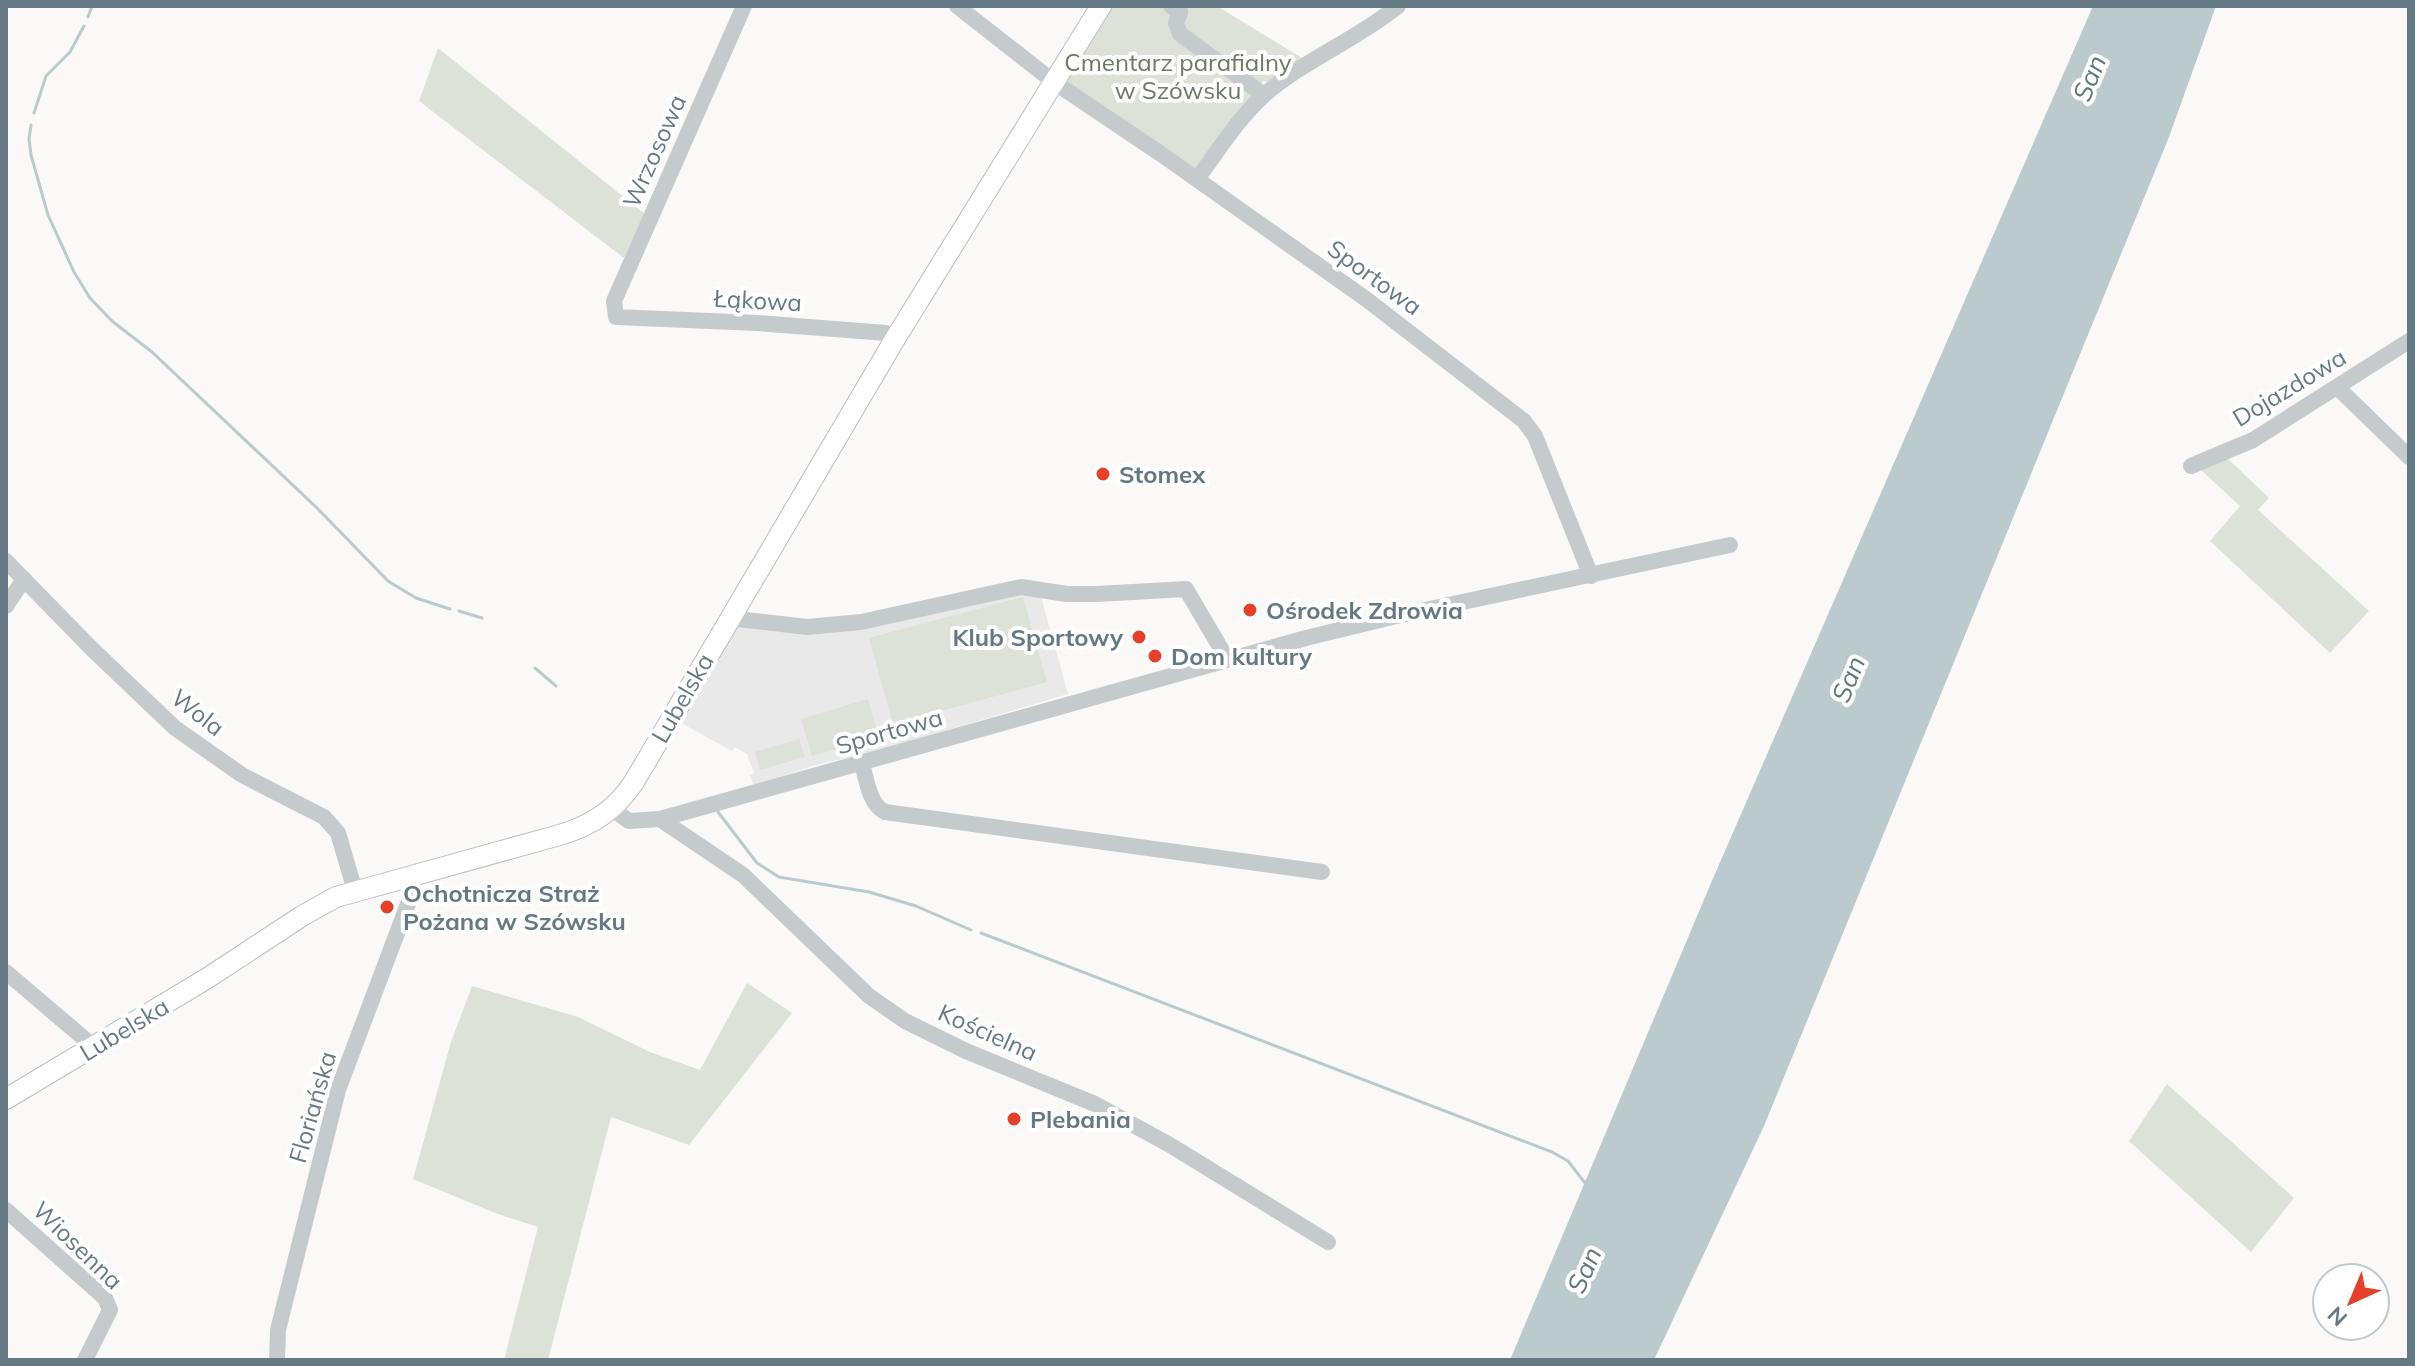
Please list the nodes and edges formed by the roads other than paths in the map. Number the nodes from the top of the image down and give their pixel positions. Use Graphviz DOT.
graph roads {
  1 [pos="744,6"];
  2 [pos="957,6"];
  3 [pos="1101,6"];
  4 [pos="1171,6"];
  5 [pos="1398,6"];
  6 [pos="1054,82"];
  7 [pos="1264,95"];
  8 [pos="1197,179"];
  9 [pos="616,317"];
  10 [pos="895,339"];
  11 [pos="2409,341"];
  12 [pos="2337,387"];
  13 [pos="2409,457"];
  14 [pos="2191,466"];
  15 [pos="1730,545"];
  16 [pos="6,561"];
  17 [pos="1591,576"];
  18 [pos="24,579"];
  19 [pos="6,606"];
  20 [pos="729,618"];
  21 [pos="1227,659"];
  22 [pos="862,764"];
  23 [pos="612,809"];
  24 [pos="660,819"];
  25 [pos="1322,872"];
  26 [pos="416,874"];
  27 [pos="355,891"];
  28 [pos="6,972"];
  29 [pos="94,1047"];
  30 [pos="6,1099"];
  31 [pos="6,1210"];
  32 [pos="1328,1242"];
  33 [pos="85,1360"];
  34 [pos="277,1360"];
  1 -- 9 [label="street, Wrzosowa"];
  2 -- 6 [label="street, Sportowa"];
  3 -- 6 [label="main road, Lubelska"];
  4 -- 7 [label="street"];
  5 -- 7 [label="street"];
  6 -- 8 [label="street, Sportowa"];
  6 -- 10 [label="main road, Lubelska"];
  7 -- 8 [label="street"];
  8 -- 17 [label="street, Sportowa"];
  9 -- 10 [label="street, Łąkowa"];
  10 -- 20 [label="main road, Lubelska"];
  11 -- 12 [label="street, Dojazdowa"];
  12 -- 13 [label="street"];
  12 -- 14 [label="street, Dojazdowa"];
  15 -- 17 [label="street, Sportowa"];
  16 -- 18 [label="street, Wola"];
  17 -- 21 [label="street, Sportowa"];
  18 -- 19 [label="street"];
  18 -- 27 [label="street, Wola"];
  20 -- 21 [label="street"];
  20 -- 23 [label="main road, Lubelska"];
  21 -- 22 [label="street, Sportowa"];
  22 -- 24 [label="street, Sportowa"];
  22 -- 25 [label="street"];
  23 -- 24 [label="street, Sportowa"];
  23 -- 26 [label="main road, Lubelska"];
  24 -- 32 [label="street, Kościelna"];
  26 -- 27 [label="main road, Lubelska"];
  26 -- 34 [label="street, Floriańska"];
  27 -- 29 [label="main road, Lubelska"];
  28 -- 29 [label="street"];
  29 -- 30 [label="main road, Lubelska"];
  31 -- 33 [label="street, Wiosenna"];
}
